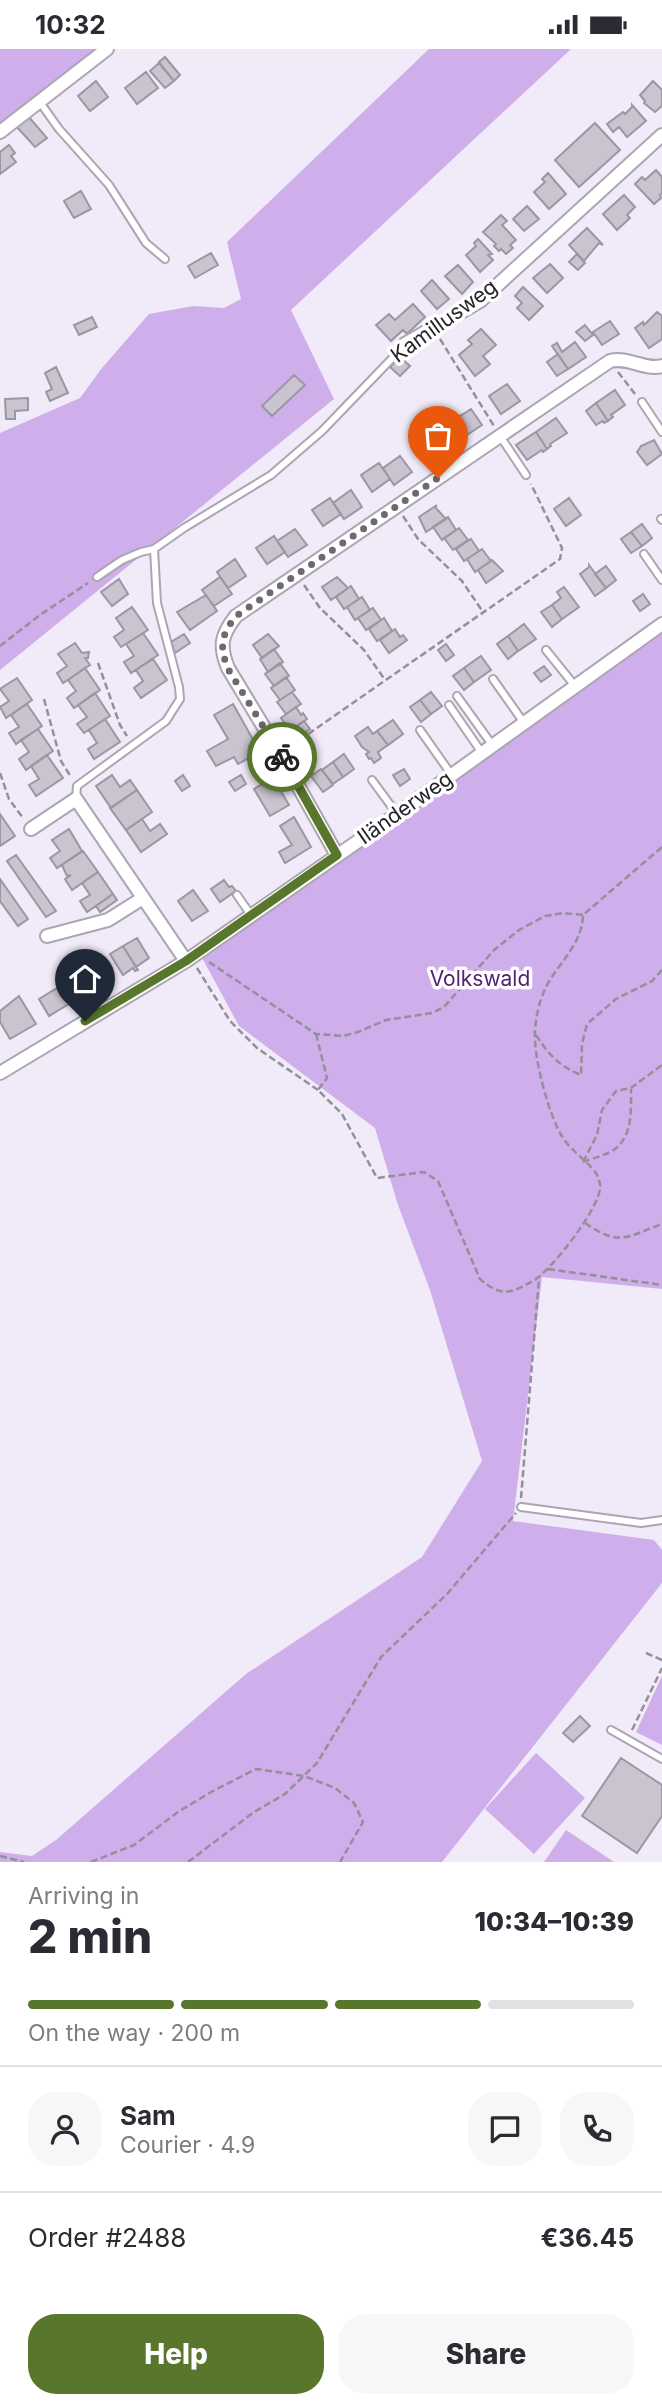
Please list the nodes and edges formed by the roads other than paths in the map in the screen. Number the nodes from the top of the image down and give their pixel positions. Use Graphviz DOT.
graph roads {
  1 [pos="107,49"];
  2 [pos="39,101"];
  3 [pos="0,132"];
  4 [pos="662,135"];
  5 [pos="166,259"];
  6 [pos="405,344"];
  7 [pos="662,366"];
  8 [pos="642,402"];
  9 [pos="662,432"];
  10 [pos="500,436"];
  11 [pos="526,475"];
  12 [pos="154,549"];
  13 [pos="644,554"];
  14 [pos="97,577"];
  15 [pos="662,580"];
  16 [pos="662,624"];
  17 [pos="546,650"];
  18 [pos="493,679"];
  19 [pos="575,686"];
  20 [pos="457,696"];
  21 [pos="449,705"];
  22 [pos="524,723"];
  23 [pos="420,730"];
  24 [pos="487,749"];
  25 [pos="452,775"];
  26 [pos="372,780"];
  27 [pos="76,792"];
  28 [pos="397,814"];
  29 [pos="31,829"];
  30 [pos="337,855"];
  31 [pos="237,895"];
  32 [pos="143,898"];
  33 [pos="251,915"];
  34 [pos="47,936"];
  35 [pos="191,957"];
  36 [pos="0,1073"];
  37 [pos="521,1507"];
  38 [pos="662,1520"];
  39 [pos="611,1730"];
  40 [pos="662,1759"];
  1 -- 2 [label="street"];
  2 -- 3 [label="street"];
  2 -- 5 [label="lane"];
  4 -- 6 [label="street, Kamillusweg"];
  6 -- 12 [label="lane, Kamillusweg"];
  7 -- 10 [label="street"];
  8 -- 9 [label="lane"];
  10 -- 11 [label="lane"];
  10 -- 30 [label="street"];
  12 -- 14 [label="lane, Kamillusweg"];
  12 -- 27 [label="lane"];
  13 -- 15 [label="lane"];
  16 -- 19 [label="street, Iländerweg"];
  17 -- 19 [label="lane"];
  18 -- 22 [label="lane"];
  19 -- 22 [label="street, Iländerweg"];
  20 -- 24 [label="lane"];
  21 -- 24 [label="lane"];
  22 -- 24 [label="street, Iländerweg"];
  23 -- 25 [label="lane"];
  24 -- 25 [label="street, Iländerweg"];
  25 -- 28 [label="street, Iländerweg"];
  26 -- 28 [label="lane"];
  27 -- 29 [label="street"];
  27 -- 32 [label="street"];
  28 -- 30 [label="street, Iländerweg"];
  30 -- 33 [label="street, Iländerweg"];
  31 -- 33 [label="lane"];
  32 -- 34 [label="street"];
  32 -- 35 [label="street"];
  33 -- 35 [label="street, Iländerweg"];
  35 -- 36 [label="street, Iländerweg"];
  37 -- 38 [label="lane"];
  39 -- 40 [label="lane"];
}
